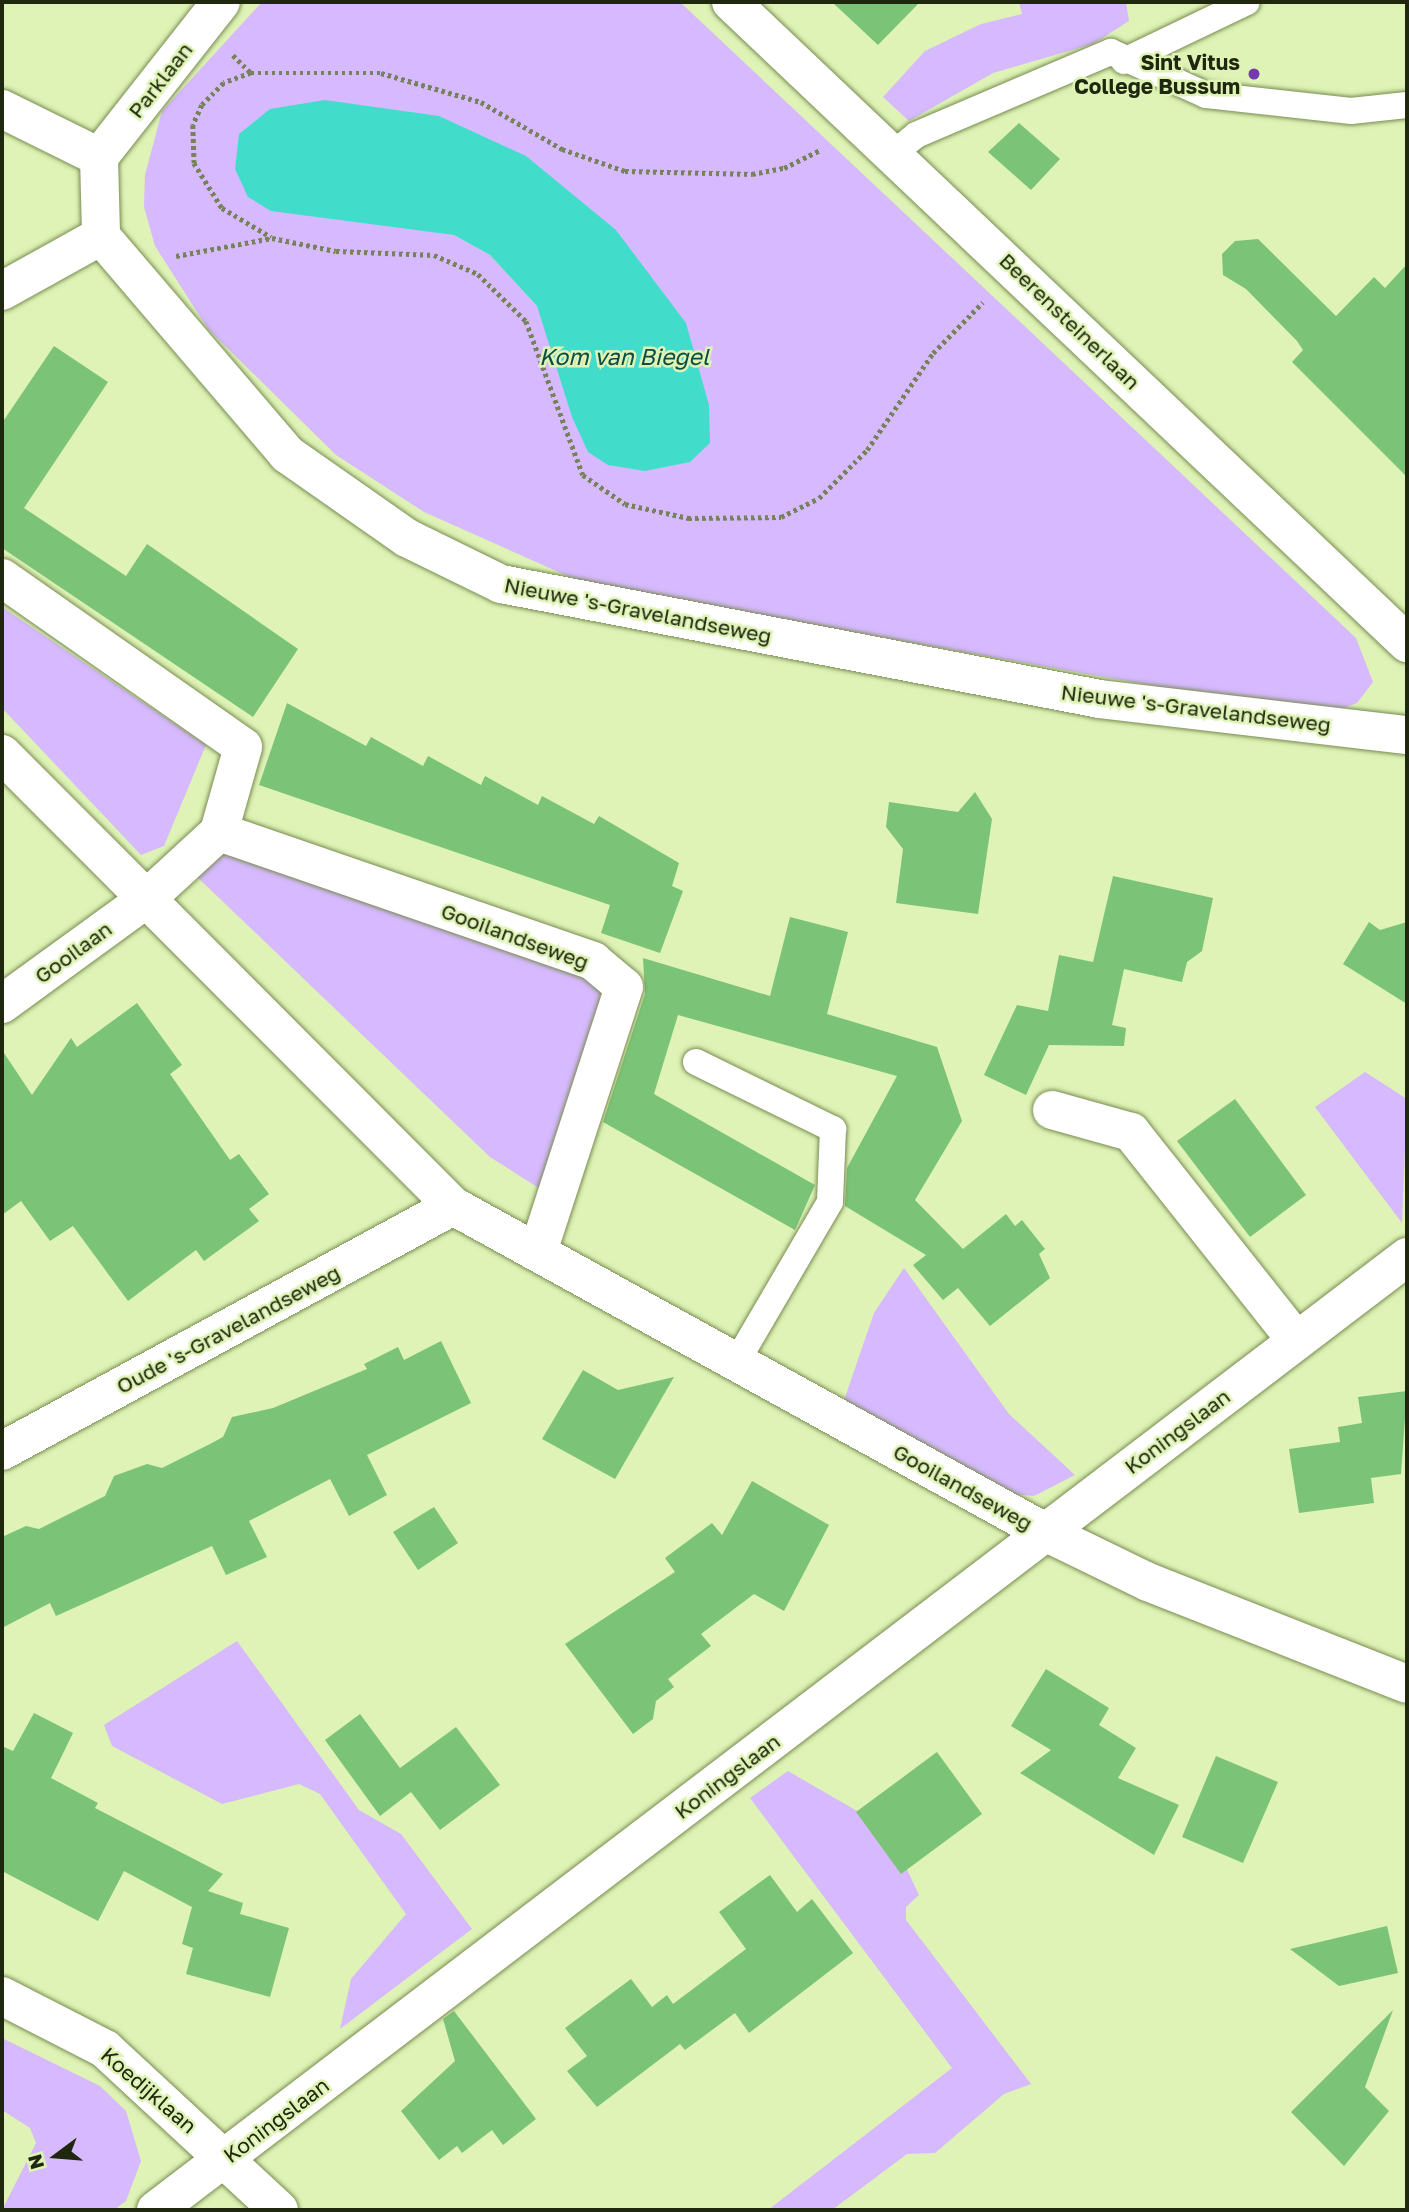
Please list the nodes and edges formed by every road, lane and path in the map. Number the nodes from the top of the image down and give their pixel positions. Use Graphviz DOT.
graph roads {
  1 [pos="731,2"];
  2 [pos="1247,2"];
  3 [pos="212,13"];
  4 [pos="1124,61"];
  5 [pos="251,73"];
  6 [pos="1407,105"];
  7 [pos="2,109"];
  8 [pos="858,120"];
  9 [pos="894,153"];
  10 [pos="99,157"];
  11 [pos="101,236"];
  12 [pos="272,238"];
  13 [pos="1019,272"];
  14 [pos="140,282"];
  15 [pos="2,291"];
  16 [pos="2,578"];
  17 [pos="1407,643"];
  18 [pos="1407,735"];
  19 [pos="2,754"];
  20 [pos="219,832"];
  21 [pos="145,900"];
  22 [pos="2,1004"];
  23 [pos="695,1062"];
  24 [pos="1052,1110"];
  25 [pos="453,1206"];
  26 [pos="539,1249"];
  27 [pos="1407,1257"];
  28 [pos="1296,1340"];
  29 [pos="737,1361"];
  30 [pos="2,1451"];
  31 [pos="1045,1532"];
  32 [pos="1407,1684"];
  33 [pos="2,1996"];
  34 [pos="227,2158"];
  35 [pos="156,2210"];
  36 [pos="279,2210"];
  1 -- 8 [label="street, Beerensteinerlaan"];
  2 -- 4 [label="lane"];
  3 -- 5 [label="path"];
  3 -- 10 [label="street, Parklaan"];
  4 -- 6 [label="lane"];
  4 -- 9 [label="lane"];
  5 -- 8 [label="path"];
  5 -- 12 [label="path"];
  7 -- 10 [label="street"];
  8 -- 9 [label="street, Beerensteinerlaan"];
  9 -- 13 [label="street, Beerensteinerlaan"];
  10 -- 11 [label="street"];
  11 -- 14 [label="street, Nieuwe 's-Gravelandseweg"];
  11 -- 15 [label="street"];
  12 -- 13 [label="path"];
  12 -- 14 [label="path"];
  13 -- 17 [label="street, Beerensteinerlaan"];
  14 -- 18 [label="street, Nieuwe 's-Gravelandseweg"];
  16 -- 20 [label="street"];
  19 -- 21 [label="street, Gooilandseweg"];
  20 -- 21 [label="street"];
  20 -- 26 [label="street, Gooilandseweg"];
  21 -- 22 [label="street, Gooilaan"];
  21 -- 25 [label="street, Gooilandseweg"];
  23 -- 29 [label="lane"];
  24 -- 28 [label="street"];
  25 -- 26 [label="street, Gooilandseweg"];
  25 -- 30 [label="street, Oude 's-Gravelandseweg"];
  26 -- 29 [label="street, Gooilandseweg"];
  27 -- 28 [label="street, Koningslaan"];
  28 -- 31 [label="street, Koningslaan"];
  29 -- 31 [label="street, Gooilandseweg"];
  31 -- 32 [label="street, Gooilandseweg"];
  31 -- 34 [label="street, Koningslaan"];
  33 -- 34 [label="street, Koedijklaan"];
  34 -- 35 [label="street, Koningslaan"];
  34 -- 36 [label="street, Koedijklaan"];
}
